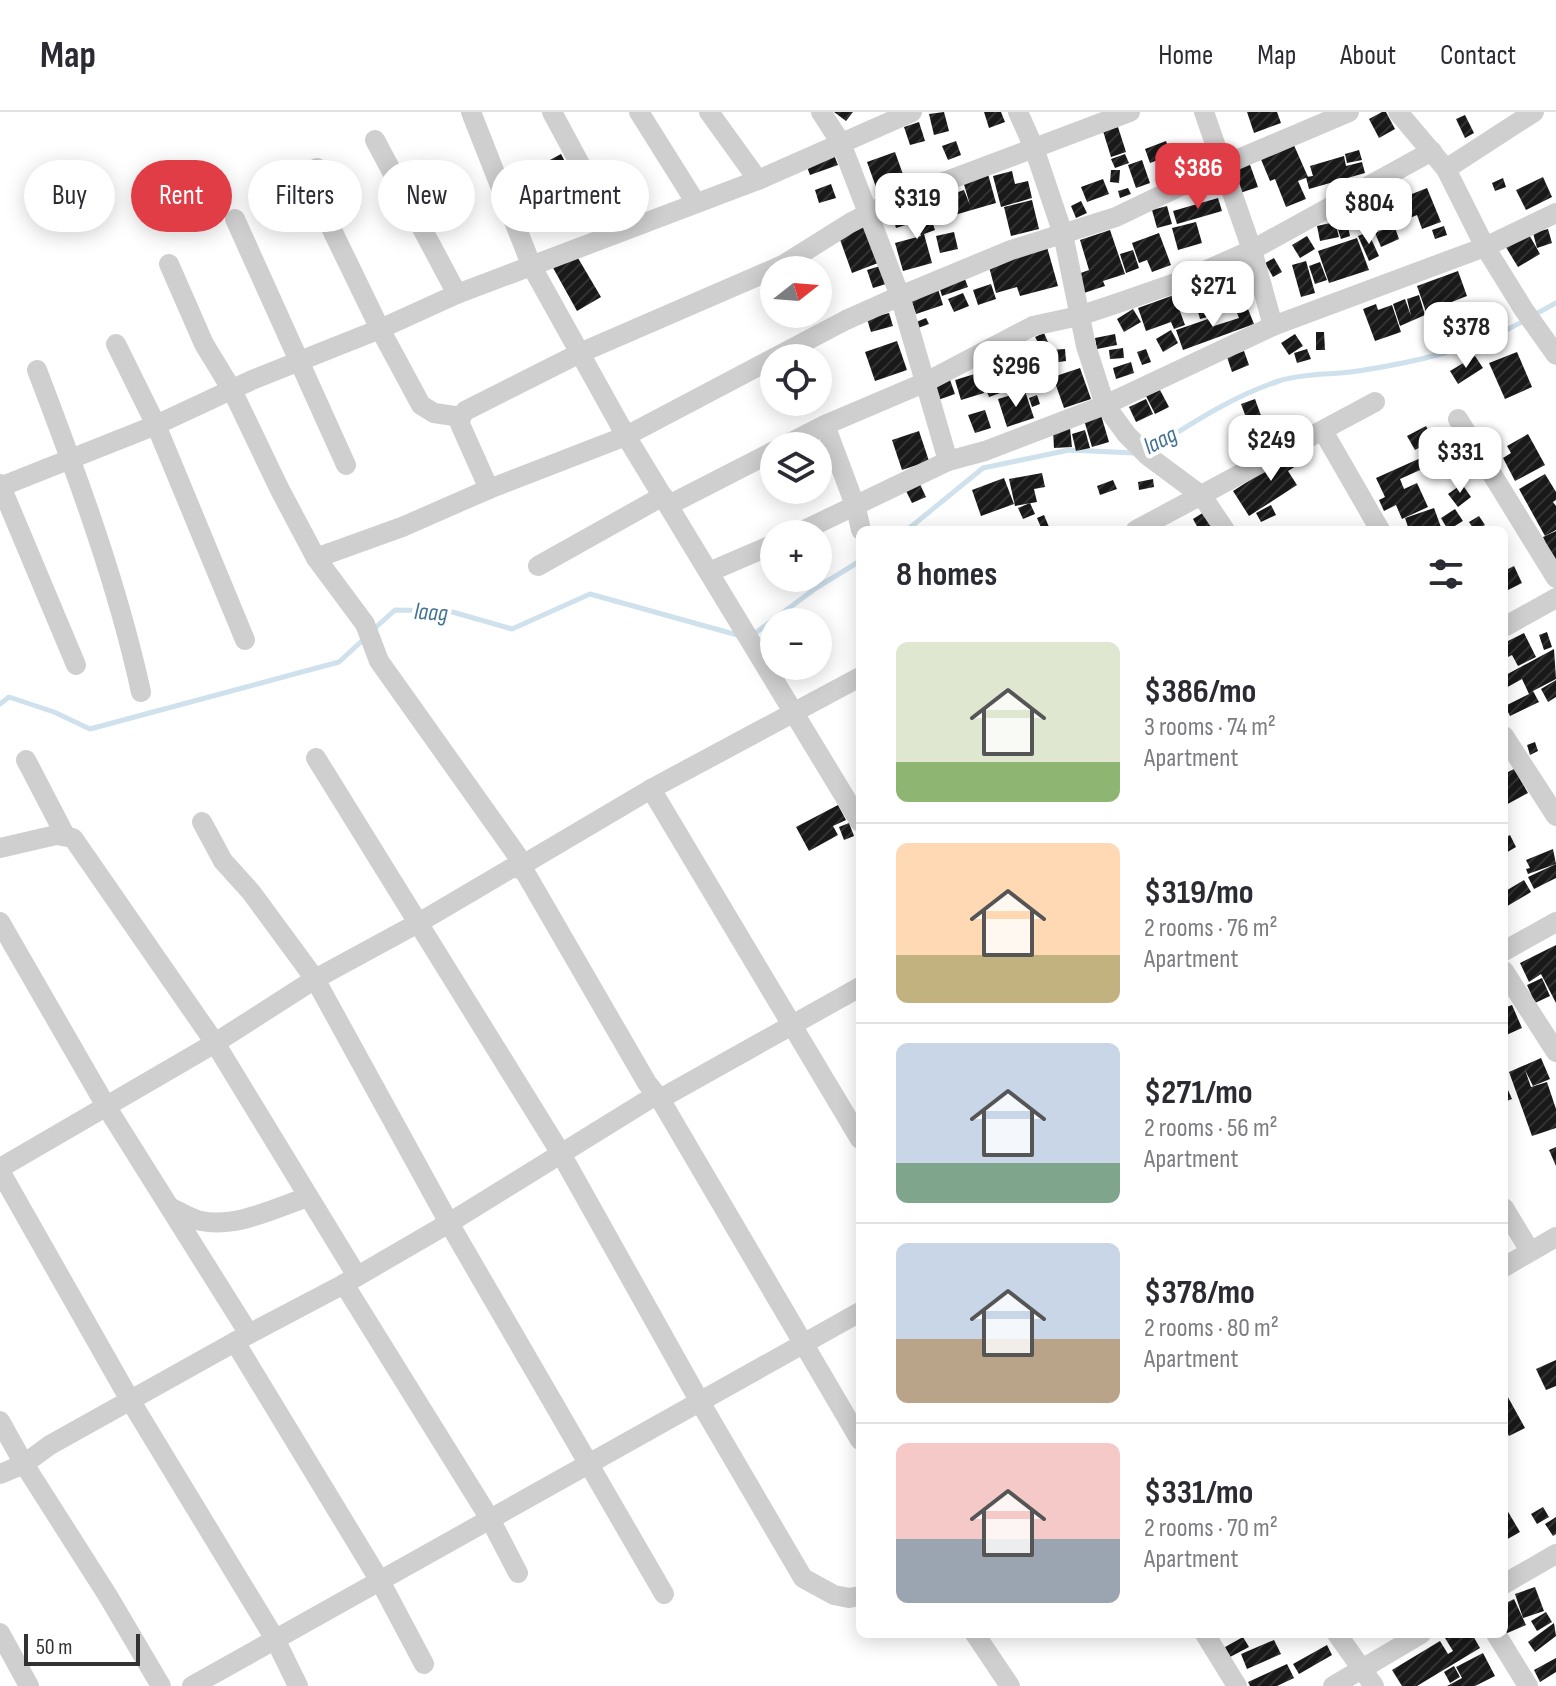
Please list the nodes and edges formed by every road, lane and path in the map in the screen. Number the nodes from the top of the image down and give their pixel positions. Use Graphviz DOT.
graph roads {
  1 [pos="471,112"];
  2 [pos="552,112"];
  3 [pos="639,112"];
  4 [pos="709,112"];
  5 [pos="821,112"];
  6 [pos="912,112"];
  7 [pos="1018,112"];
  8 [pos="1130,112"];
  9 [pos="1204,112"];
  10 [pos="1349,112"];
  11 [pos="1398,112"];
  12 [pos="1534,112"];
  13 [pos="375,140"];
  14 [pos="841,143"];
  15 [pos="1034,148"];
  16 [pos="1432,151"];
  17 [pos="1222,166"];
  18 [pos="1446,169"];
  19 [pos="758,180"];
  20 [pos="696,203"];
  21 [pos="869,213"];
  22 [pos="1556,213"];
  23 [pos="235,219"];
  24 [pos="333,232"];
  25 [pos="617,233"];
  26 [pos="1063,234"];
  27 [pos="1485,247"];
  28 [pos="1252,250"];
  29 [pos="169,264"];
  30 [pos="532,267"];
  31 [pos="457,294"];
  32 [pos="900,296"];
  33 [pos="1079,316"];
  34 [pos="1273,326"];
  35 [pos="380,329"];
  36 [pos="116,344"];
  37 [pos="801,344"];
  38 [pos="1550,346"];
  39 [pos="580,353"];
  40 [pos="300,360"];
  41 [pos="760,365"];
  42 [pos="37,370"];
  43 [pos="926,382"];
  44 [pos="232,390"];
  45 [pos="1375,402"];
  46 [pos="1105,405"];
  47 [pos="461,417"];
  48 [pos="1458,419"];
  49 [pos="156,425"];
  50 [pos="825,425"];
  51 [pos="1323,431"];
  52 [pos="811,432"];
  53 [pos="626,436"];
  54 [pos="70,457"];
  55 [pos="760,457"];
  56 [pos="948,461"];
  57 [pos="346,465"];
  58 [pos="0,486"];
  59 [pos="489,489"];
  60 [pos="1202,496"];
  61 [pos="666,501"];
  62 [pos="856,508"];
  63 [pos="828,520"];
  64 [pos="860,526"];
  65 [pos="1144,526"];
  66 [pos="1222,526"];
  67 [pos="1378,526"];
  68 [pos="760,550"];
  69 [pos="316,558"];
  70 [pos="538,566"];
  71 [pos="709,572"];
  72 [pos="1556,578"];
  73 [pos="1556,598"];
  74 [pos="1508,625"];
  75 [pos="245,640"];
  76 [pos="76,665"];
  77 [pos="856,679"];
  78 [pos="141,692"];
  79 [pos="795,712"];
  80 [pos="1508,742"];
  81 [pos="316,758"];
  82 [pos="26,760"];
  83 [pos="651,789"];
  84 [pos="856,815"];
  85 [pos="1556,816"];
  86 [pos="202,822"];
  87 [pos="65,835"];
  88 [pos="0,848"];
  89 [pos="521,866"];
  90 [pos="0,922"];
  91 [pos="420,922"];
  92 [pos="1556,922"];
  93 [pos="1508,949"];
  94 [pos="1508,977"];
  95 [pos="315,979"];
  96 [pos="856,989"];
  97 [pos="792,1025"];
  98 [pos="215,1043"];
  99 [pos="1556,1052"];
  100 [pos="658,1097"];
  101 [pos="106,1106"];
  102 [pos="856,1132"];
  103 [pos="560,1152"];
  104 [pos="0,1170"];
  105 [pos="308,1197"];
  106 [pos="171,1208"];
  107 [pos="1508,1215"];
  108 [pos="449,1223"];
  109 [pos="1556,1237"];
  110 [pos="1530,1251"];
  111 [pos="1508,1265"];
  112 [pos="350,1280"];
  113 [pos="856,1314"];
  114 [pos="242,1338"];
  115 [pos="804,1343"];
  116 [pos="130,1400"];
  117 [pos="700,1402"];
  118 [pos="0,1421"];
  119 [pos="856,1433"];
  120 [pos="24,1464"];
  121 [pos="589,1464"];
  122 [pos="0,1474"];
  123 [pos="490,1519"];
  124 [pos="1556,1554"];
  125 [pos="518,1573"];
  126 [pos="380,1581"];
  127 [pos="1508,1582"];
  128 [pos="664,1594"];
  129 [pos="856,1597"];
  130 [pos="0,1633"];
  131 [pos="978,1638"];
  132 [pos="1207,1638"];
  133 [pos="1340,1638"];
  134 [pos="1416,1638"];
  135 [pos="1498,1638"];
  136 [pos="275,1639"];
  137 [pos="424,1664"];
  138 [pos="1369,1678"];
  139 [pos="29,1686"];
  140 [pos="161,1686"];
  141 [pos="192,1686"];
  142 [pos="298,1686"];
  143 [pos="1010,1686"];
  144 [pos="1237,1686"];
  145 [pos="1333,1686"];
  146 [pos="1528,1686"];
  1 -- 30 [label="street"];
  2 -- 25 [label="street"];
  3 -- 20 [label="street"];
  4 -- 19 [label="street"];
  5 -- 14 [label="street"];
  6 -- 14 [label="street"];
  7 -- 15 [label="street"];
  8 -- 15 [label="street"];
  9 -- 17 [label="street"];
  10 -- 17 [label="street"];
  11 -- 16 [label="street"];
  12 -- 18 [label="street"];
  13 -- 31 [label="street"];
  14 -- 19 [label="street"];
  14 -- 21 [label="street"];
  15 -- 21 [label="street"];
  15 -- 26 [label="street"];
  16 -- 18 [label="street"];
  16 -- 28 [label="street"];
  17 -- 26 [label="street"];
  17 -- 28 [label="street"];
  18 -- 27 [label="street"];
  19 -- 20 [label="street"];
  20 -- 25 [label="street"];
  21 -- 32 [label="street"];
  21 -- 39 [label="street"];
  22 -- 27 [label="street"];
  23 -- 40 [label="street"];
  24 -- 35 [label="street"];
  25 -- 30 [label="street"];
  26 -- 32 [label="street"];
  26 -- 33 [label="street"];
  27 -- 34 [label="street"];
  27 -- 38 [label="street"];
  28 -- 33 [label="street"];
  28 -- 34 [label="street"];
  29 -- 44 [label="street"];
  30 -- 31 [label="street"];
  30 -- 39 [label="street"];
  31 -- 35 [label="street"];
  32 -- 37 [label="street"];
  32 -- 43 [label="street"];
  33 -- 43 [label="street"];
  33 -- 46 [label="street"];
  34 -- 46 [label="street"];
  35 -- 40 [label="street"];
  35 -- 47 [label="street"];
  36 -- 49 [label="street"];
  39 -- 47 [label="street"];
  39 -- 53 [label="street"];
  40 -- 44 [label="street"];
  40 -- 57 [label="street"];
  41 -- 53 [label="street"];
  42 -- 54 [label="street"];
  43 -- 50 [label="street"];
  43 -- 56 [label="street"];
  44 -- 49 [label="street"];
  44 -- 69 [label="street"];
  45 -- 51 [label="street"];
  46 -- 56 [label="street"];
  46 -- 60 [label="street"];
  47 -- 59 [label="street"];
  48 -- 72 [label="street"];
  49 -- 54 [label="street"];
  49 -- 75 [label="street"];
  50 -- 52 [label="street"];
  50 -- 62 [label="street"];
  51 -- 60 [label="street"];
  51 -- 67 [label="street"];
  53 -- 59 [label="street"];
  53 -- 61 [label="street"];
  54 -- 58 [label="street"];
  54 -- 78 [label="street"];
  55 -- 61 [label="street"];
  56 -- 62 [label="street"];
  58 -- 76 [label="street"];
  59 -- 69 [label="street"];
  60 -- 65 [label="street"];
  60 -- 66 [label="street"];
  61 -- 70 [label="street"];
  61 -- 71 [label="street"];
  62 -- 63 [label="street"];
  62 -- 64 [label="street"];
  68 -- 71 [label="street"];
  69 -- 89 [label="street"];
  71 -- 79 [label="street"];
  73 -- 74 [label="street"];
  77 -- 79 [label="street"];
  79 -- 83 [label="street"];
  79 -- 84 [label="street"];
  80 -- 85 [label="street"];
  81 -- 91 [label="street"];
  82 -- 87 [label="street"];
  83 -- 89 [label="street"];
  83 -- 97 [label="street"];
  86 -- 95 [label="street"];
  87 -- 88 [label="street"];
  87 -- 98 [label="street"];
  89 -- 91 [label="street"];
  89 -- 100 [label="street"];
  90 -- 101 [label="street"];
  91 -- 95 [label="street"];
  91 -- 103 [label="street"];
  92 -- 93 [label="street"];
  94 -- 99 [label="street"];
  95 -- 98 [label="street"];
  95 -- 108 [label="street"];
  96 -- 97 [label="street"];
  97 -- 100 [label="street"];
  97 -- 102 [label="street"];
  98 -- 101 [label="street"];
  98 -- 105 [label="street"];
  100 -- 103 [label="street"];
  100 -- 115 [label="street"];
  101 -- 104 [label="street"];
  101 -- 106 [label="street"];
  103 -- 108 [label="street"];
  103 -- 117 [label="street"];
  104 -- 116 [label="street"];
  105 -- 106 [label="street"];
  105 -- 112 [label="street"];
  106 -- 114 [label="street"];
  107 -- 110 [label="street"];
  108 -- 112 [label="street"];
  108 -- 121 [label="street"];
  109 -- 110 [label="street"];
  110 -- 111 [label="street"];
  112 -- 114 [label="street"];
  112 -- 123 [label="street"];
  113 -- 115 [label="street"];
  114 -- 116 [label="street"];
  114 -- 126 [label="street"];
  115 -- 117 [label="street"];
  115 -- 119 [label="street"];
  116 -- 120 [label="street"];
  116 -- 136 [label="street"];
  117 -- 121 [label="street"];
  117 -- 129 [label="street"];
  118 -- 120 [label="street"];
  120 -- 122 [label="street"];
  120 -- 140 [label="street"];
  121 -- 123 [label="street"];
  121 -- 128 [label="street"];
  123 -- 125 [label="street"];
  123 -- 126 [label="street"];
  124 -- 127 [label="street"];
  126 -- 136 [label="street"];
  126 -- 137 [label="street"];
  130 -- 139 [label="street"];
  131 -- 143 [label="street"];
  132 -- 144 [label="street"];
  133 -- 138 [label="street"];
  134 -- 138 [label="street"];
  135 -- 146 [label="street"];
  136 -- 141 [label="street"];
  136 -- 142 [label="street"];
  138 -- 145 [label="street"];
}
